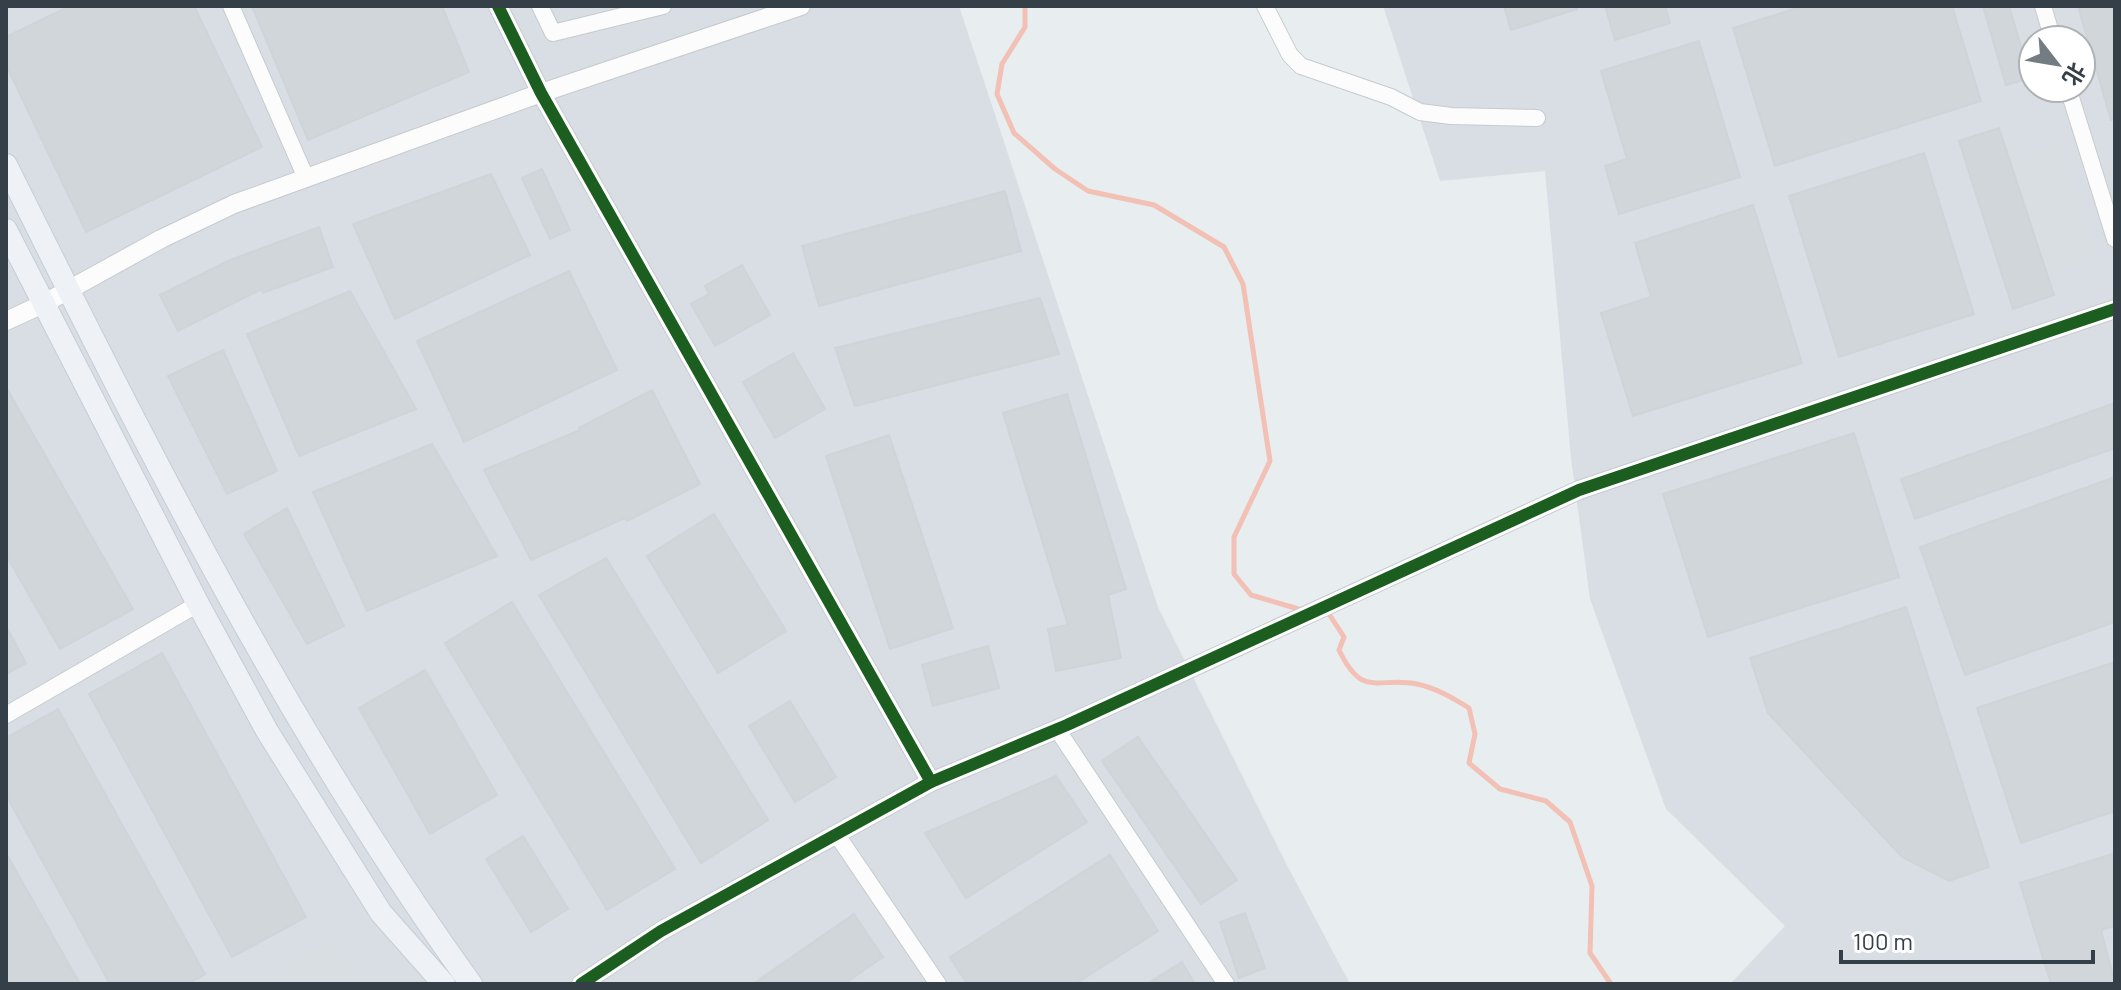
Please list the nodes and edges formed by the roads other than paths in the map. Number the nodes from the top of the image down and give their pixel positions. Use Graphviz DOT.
graph roads {
  1 [pos="231,6"];
  2 [pos="498,6"];
  3 [pos="540,6"];
  4 [pos="663,6"];
  5 [pos="801,6"];
  6 [pos="1265,6"];
  7 [pos="541,93"];
  8 [pos="2073,104"];
  9 [pos="1537,118"];
  10 [pos="6,165"];
  11 [pos="306,178"];
  12 [pos="6,230"];
  13 [pos="2115,239"];
  14 [pos="69,291"];
  15 [pos="43,304"];
  16 [pos="2115,309"];
  17 [pos="6,321"];
  18 [pos="198,604"];
  19 [pos="6,715"];
  20 [pos="1057,729"];
  21 [pos="931,782"];
  22 [pos="837,835"];
  23 [pos="604,978"];
  24 [pos="444,984"];
  25 [pos="471,984"];
  26 [pos="581,984"];
  27 [pos="938,984"];
  28 [pos="1226,984"];
  1 -- 11 [label="street"];
  2 -- 7 [label="street"];
  3 -- 4 [label="street"];
  5 -- 7 [label="street"];
  6 -- 9 [label="street"];
  7 -- 11 [label="street"];
  7 -- 21 [label="street"];
  8 -- 13 [label="street"];
  10 -- 14 [label="main road"];
  11 -- 14 [label="street"];
  12 -- 15 [label="main road"];
  14 -- 15 [label="street"];
  14 -- 25 [label="main road"];
  15 -- 17 [label="street"];
  15 -- 18 [label="main road"];
  16 -- 20 [label="street"];
  18 -- 19 [label="street"];
  18 -- 24 [label="main road"];
  20 -- 21 [label="street"];
  20 -- 28 [label="street"];
  21 -- 22 [label="street"];
  22 -- 23 [label="street"];
  22 -- 27 [label="street"];
  23 -- 26 [label="street"];
}
